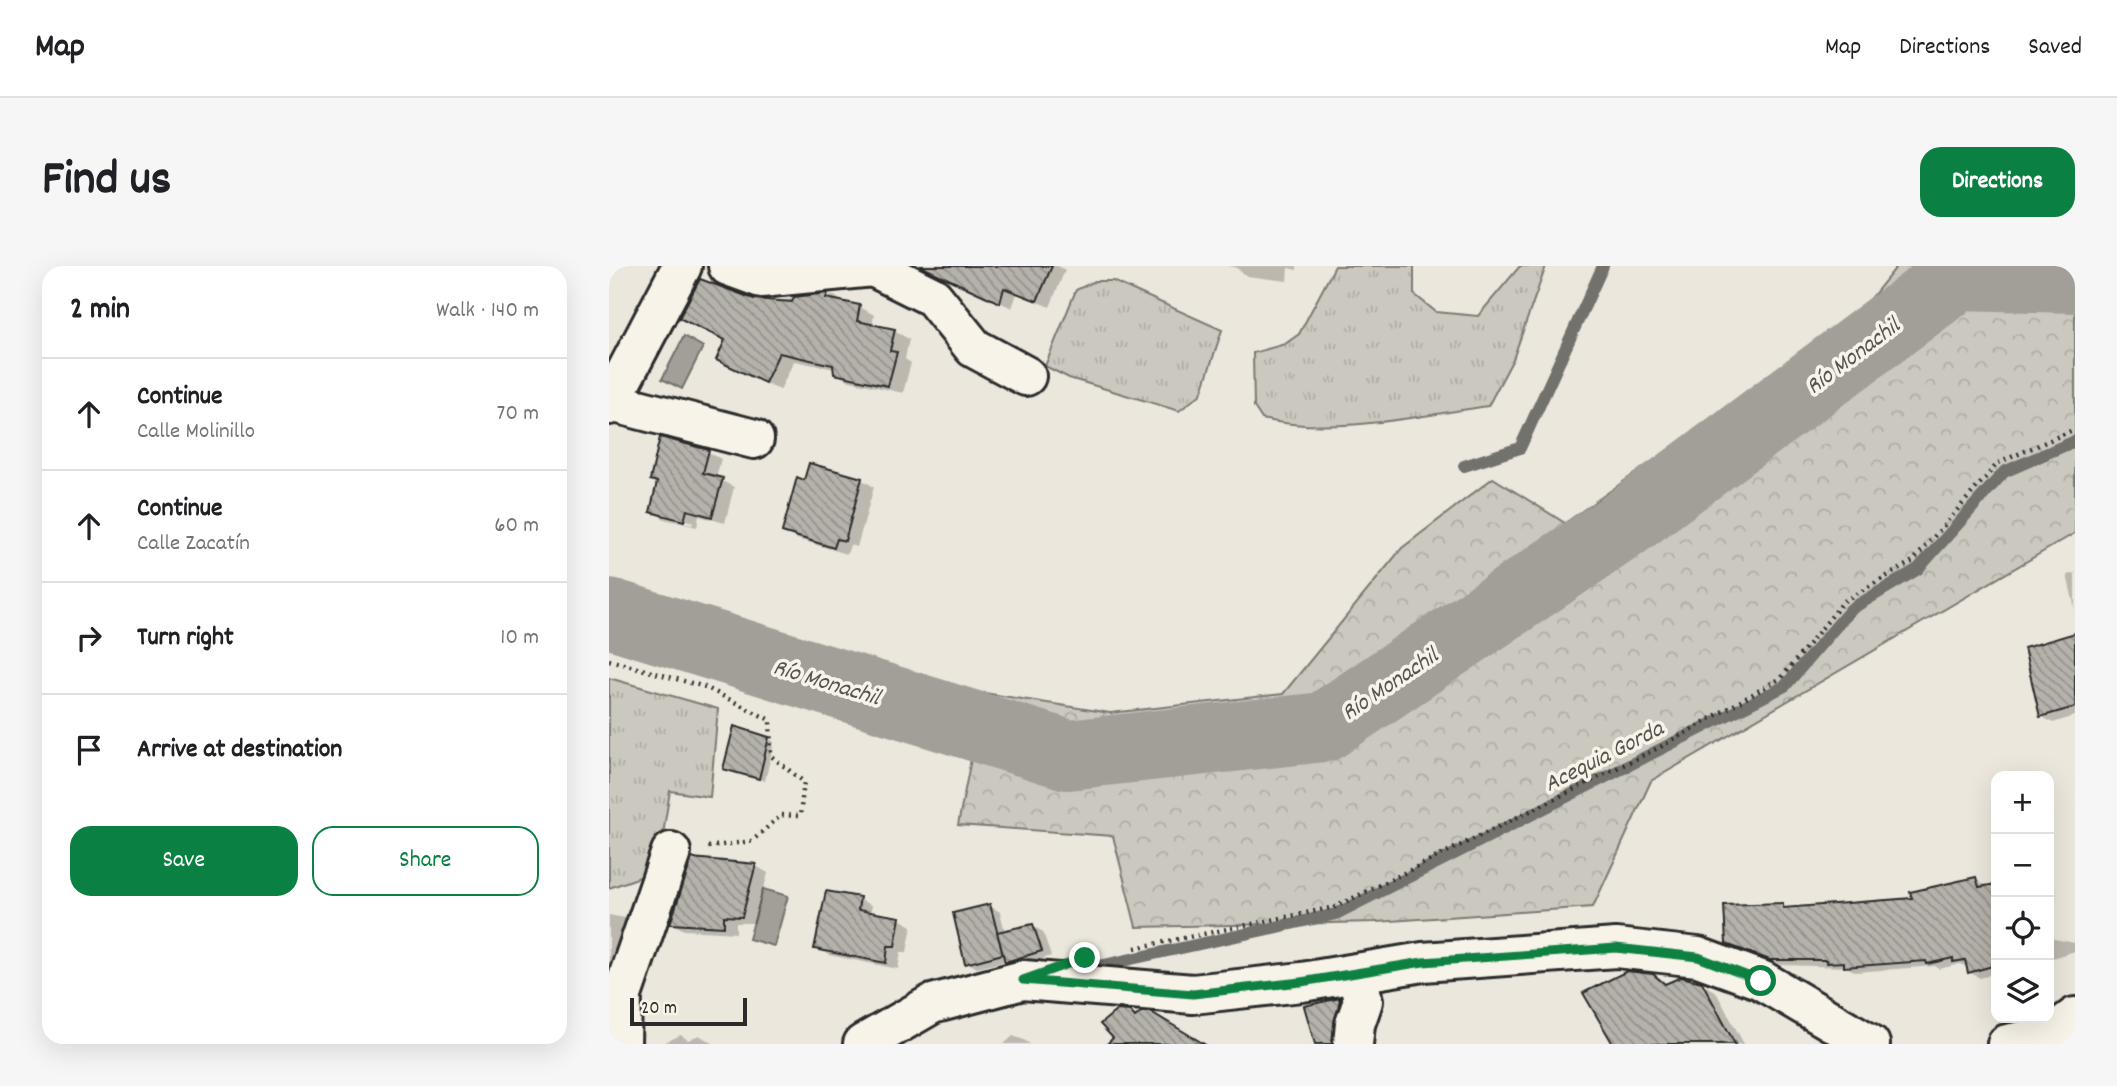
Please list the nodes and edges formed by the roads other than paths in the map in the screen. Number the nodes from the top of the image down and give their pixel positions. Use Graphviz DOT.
graph roads {
  1 [pos="682,266"];
  2 [pos="728,266"];
  3 [pos="1025,376"];
  4 [pos="610,403"];
  5 [pos="754,439"];
  6 [pos="671,852"];
  7 [pos="1357,973"];
  8 [pos="2075,1017"];
  9 [pos="621,1044"];
  10 [pos="863,1044"];
  11 [pos="1353,1044"];
  12 [pos="1870,1044"];
  13 [pos="2007,1044"];
  1 -- 4 [label="street"];
  2 -- 3 [label="street"];
  4 -- 5 [label="street"];
  6 -- 9 [label="street"];
  7 -- 10 [label="street"];
  7 -- 11 [label="street"];
  7 -- 12 [label="street"];
  8 -- 13 [label="street"];
}
